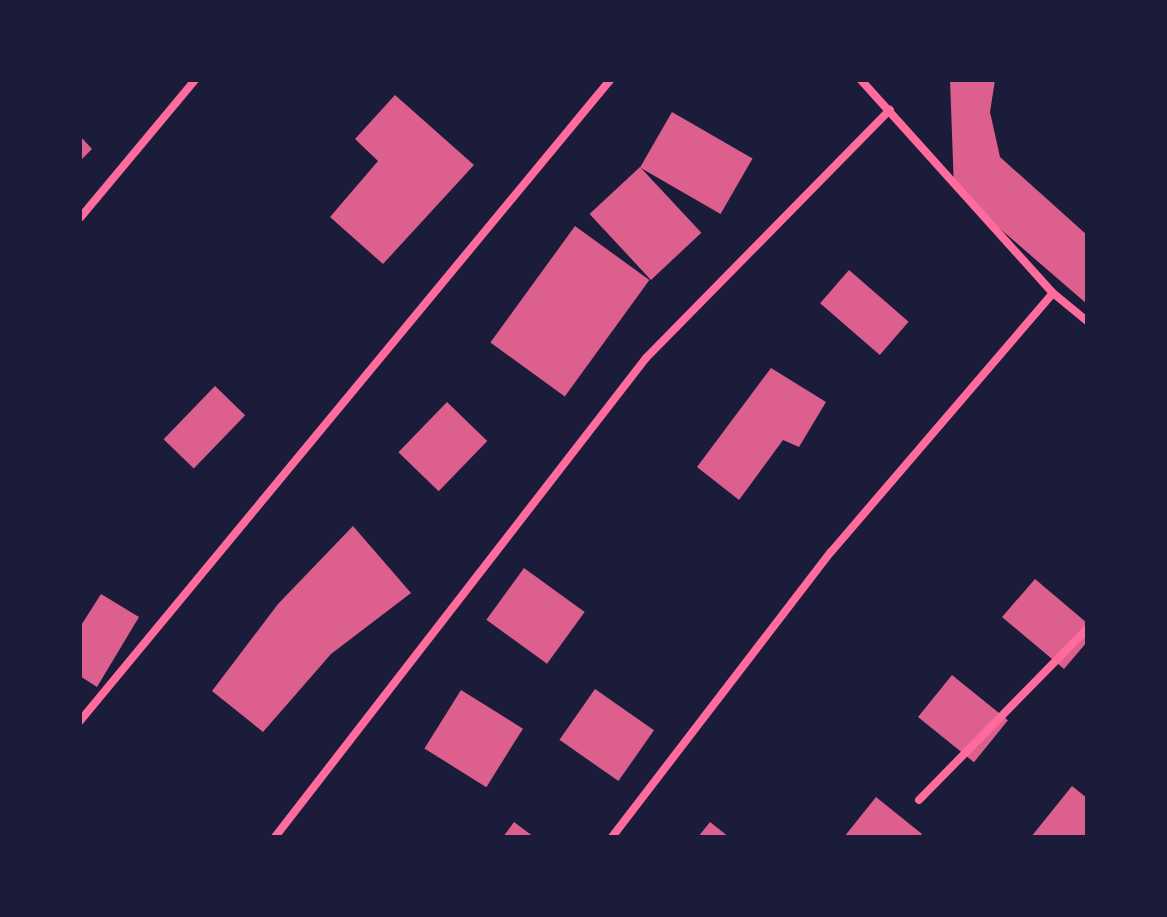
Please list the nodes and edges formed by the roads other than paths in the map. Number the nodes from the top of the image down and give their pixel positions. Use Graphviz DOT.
graph roads {
  1 [pos="195,80"];
  2 [pos="610,80"];
  3 [pos="861,80"];
  4 [pos="890,110"];
  5 [pos="80,218"];
  6 [pos="1053,293"];
  7 [pos="1087,321"];
  8 [pos="1087,629"];
  9 [pos="80,721"];
  10 [pos="919,800"];
  11 [pos="275,837"];
  12 [pos="612,837"];
  1 -- 5 [label="street"];
  2 -- 9 [label="street"];
  3 -- 4 [label="street"];
  4 -- 6 [label="street"];
  4 -- 11 [label="street"];
  6 -- 7 [label="street"];
  6 -- 12 [label="street"];
  8 -- 10 [label="street"];
}
